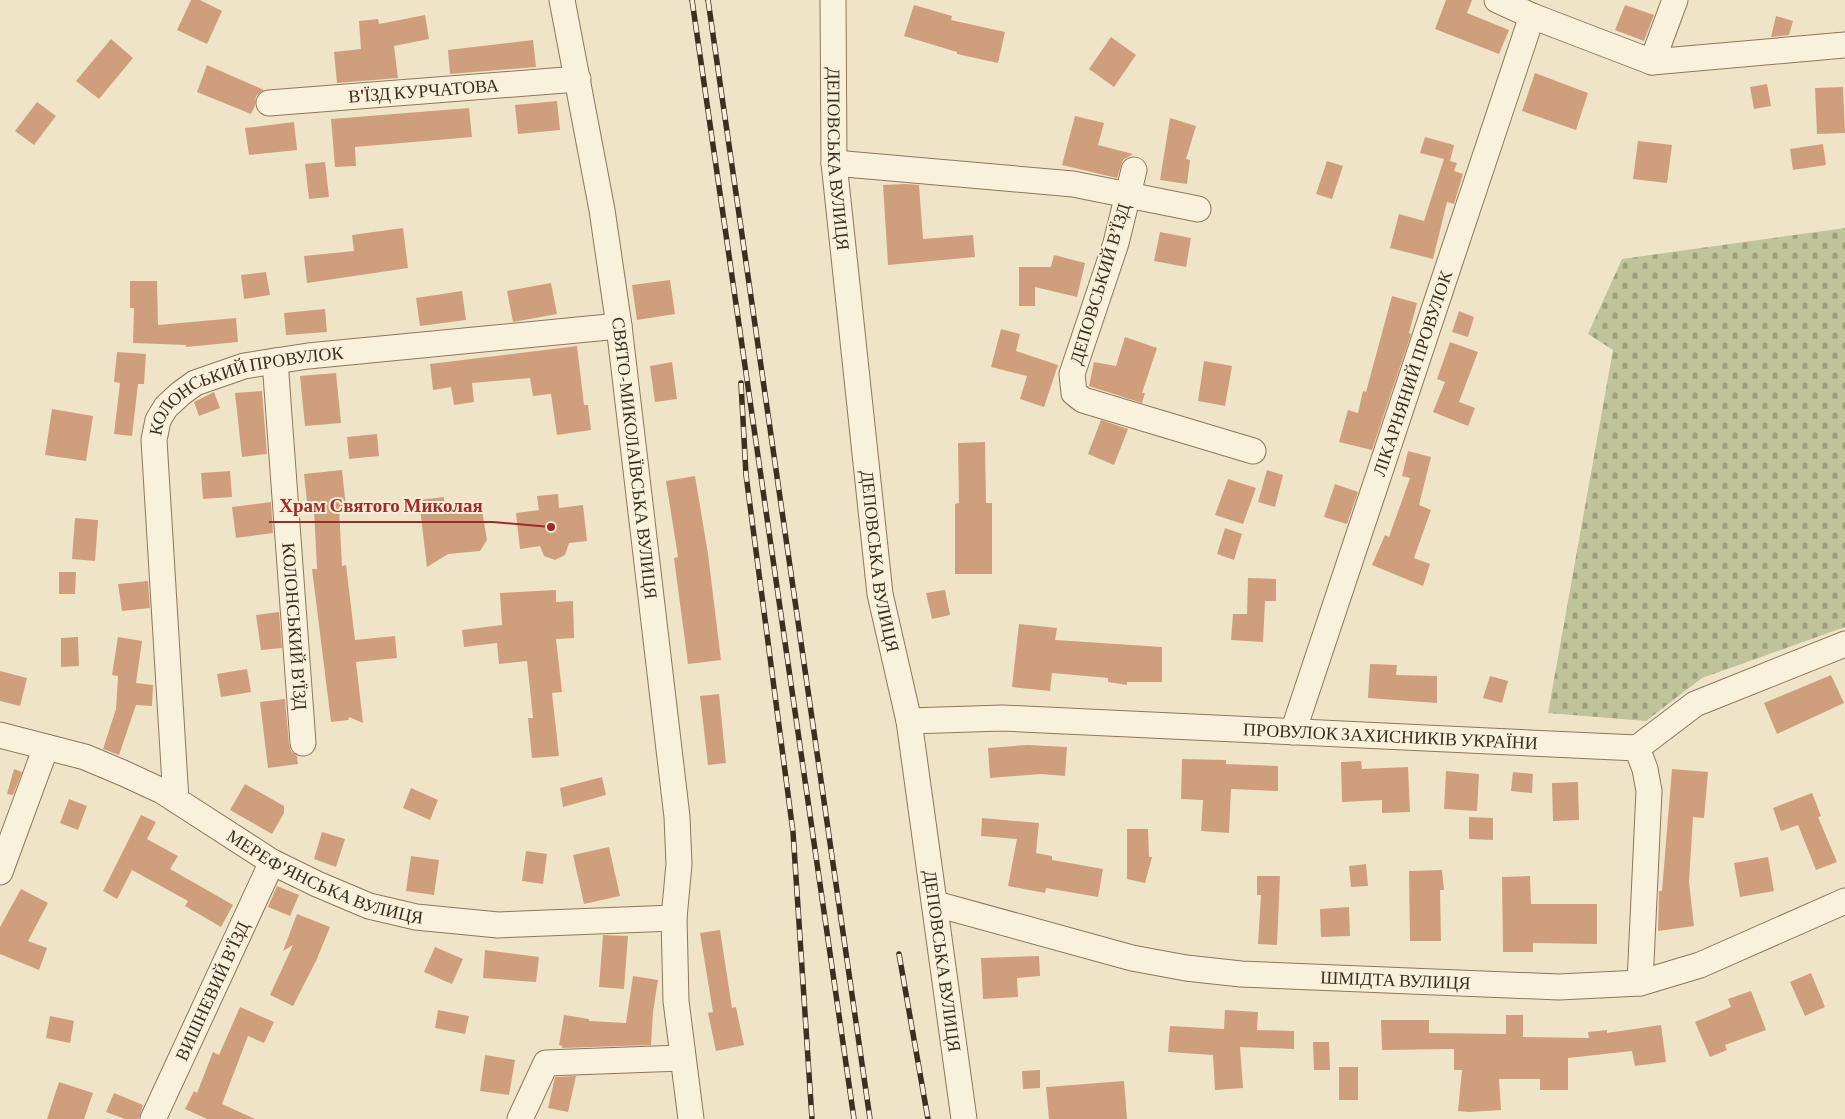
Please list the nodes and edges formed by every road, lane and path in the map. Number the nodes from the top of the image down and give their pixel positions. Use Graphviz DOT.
graph roads {
  1 [pos="562,0"];
  2 [pos="833,0"];
  3 [pos="1497,0"];
  4 [pos="1675,0"];
  5 [pos="1532,16"];
  6 [pos="1845,45"];
  7 [pos="1652,62"];
  8 [pos="578,79"];
  9 [pos="269,103"];
  10 [pos="834,163"];
  11 [pos="1134,170"];
  12 [pos="1128,196"];
  13 [pos="1198,209"];
  14 [pos="619,326"];
  15 [pos="275,361"];
  16 [pos="1253,451"];
  17 [pos="1845,644"];
  18 [pos="909,721"];
  19 [pos="1293,732"];
  20 [pos="0,735"];
  21 [pos="302,743"];
  22 [pos="46,747"];
  23 [pos="1637,748"];
  24 [pos="176,800"];
  25 [pos="272,862"];
  26 [pos="0,872"];
  27 [pos="1845,901"];
  28 [pos="936,904"];
  29 [pos="674,918"];
  30 [pos="1640,983"];
  31 [pos="682,1058"];
  32 [pos="153,1119"];
  33 [pos="520,1119"];
  34 [pos="691,1119"];
  35 [pos="964,1119"];
  1 -- 8 [label="street, СВЯТО-МИКОЛАЇВСЬКА ВУЛИЦЯ"];
  2 -- 10 [label="street, ДЕПОВСЬКА ВУЛИЦЯ"];
  3 -- 5 [label="street"];
  4 -- 7 [label="street"];
  5 -- 7 [label="street"];
  5 -- 19 [label="street, ЛІКАРНЯНИЙ ПРОВУЛОК"];
  6 -- 7 [label="street"];
  8 -- 9 [label="street, В'ЇЗД КУРЧАТОВА"];
  8 -- 14 [label="street, СВЯТО-МИКОЛАЇВСЬКА ВУЛИЦЯ"];
  10 -- 12 [label="street, ДЕПОВСЬКИЙ В’ЇЗД"];
  10 -- 18 [label="street, ДЕПОВСЬКА ВУЛИЦЯ"];
  11 -- 12 [label="street, ДЕПОВСЬКИЙ В’ЇЗД"];
  12 -- 13 [label="street, ДЕПОВСЬКИЙ В’ЇЗД"];
  12 -- 16 [label="street, ДЕПОВСЬКИЙ В’ЇЗД"];
  14 -- 15 [label="street, КОЛОНСЬКИЙ ПРОВУЛОК"];
  14 -- 29 [label="street, СВЯТО-МИКОЛАЇВСЬКА ВУЛИЦЯ"];
  15 -- 21 [label="street, КОЛОНСЬКИЙ В'ЇЗД"];
  15 -- 24 [label="street, КОЛОНСЬКИЙ ПРОВУЛОК"];
  17 -- 23 [label="street"];
  18 -- 19 [label="street, ПРОВУЛОК ЗАХИСНИКІВ УКРАЇНИ"];
  18 -- 28 [label="street, ДЕПОВСЬКА ВУЛИЦЯ"];
  19 -- 23 [label="street, ПРОВУЛОК ЗАХИСНИКІВ УКРАЇНИ"];
  20 -- 22 [label="street, МЕРЕФ'ЯНСЬКА ВУЛИЦЯ"];
  22 -- 24 [label="street, МЕРЕФ'ЯНСЬКА ВУЛИЦЯ"];
  22 -- 26 [label="street"];
  23 -- 30 [label="street"];
  24 -- 25 [label="street, МЕРЕФ'ЯНСЬКА ВУЛИЦЯ"];
  25 -- 29 [label="street, МЕРЕФ'ЯНСЬКА ВУЛИЦЯ"];
  25 -- 32 [label="street, ВИШНЕВИЙ В’ЇЗД"];
  27 -- 30 [label="street, ШМІДТА ВУЛИЦЯ"];
  28 -- 30 [label="street, ШМІДТА ВУЛИЦЯ"];
  28 -- 35 [label="street, ДЕПОВСЬКА ВУЛИЦЯ"];
  29 -- 31 [label="street, СВЯТО-МИКОЛАЇВСЬКА ВУЛИЦЯ"];
  31 -- 33 [label="street"];
  31 -- 34 [label="street, СВЯТО-МИКОЛАЇВСЬКА ВУЛИЦЯ"];
}
